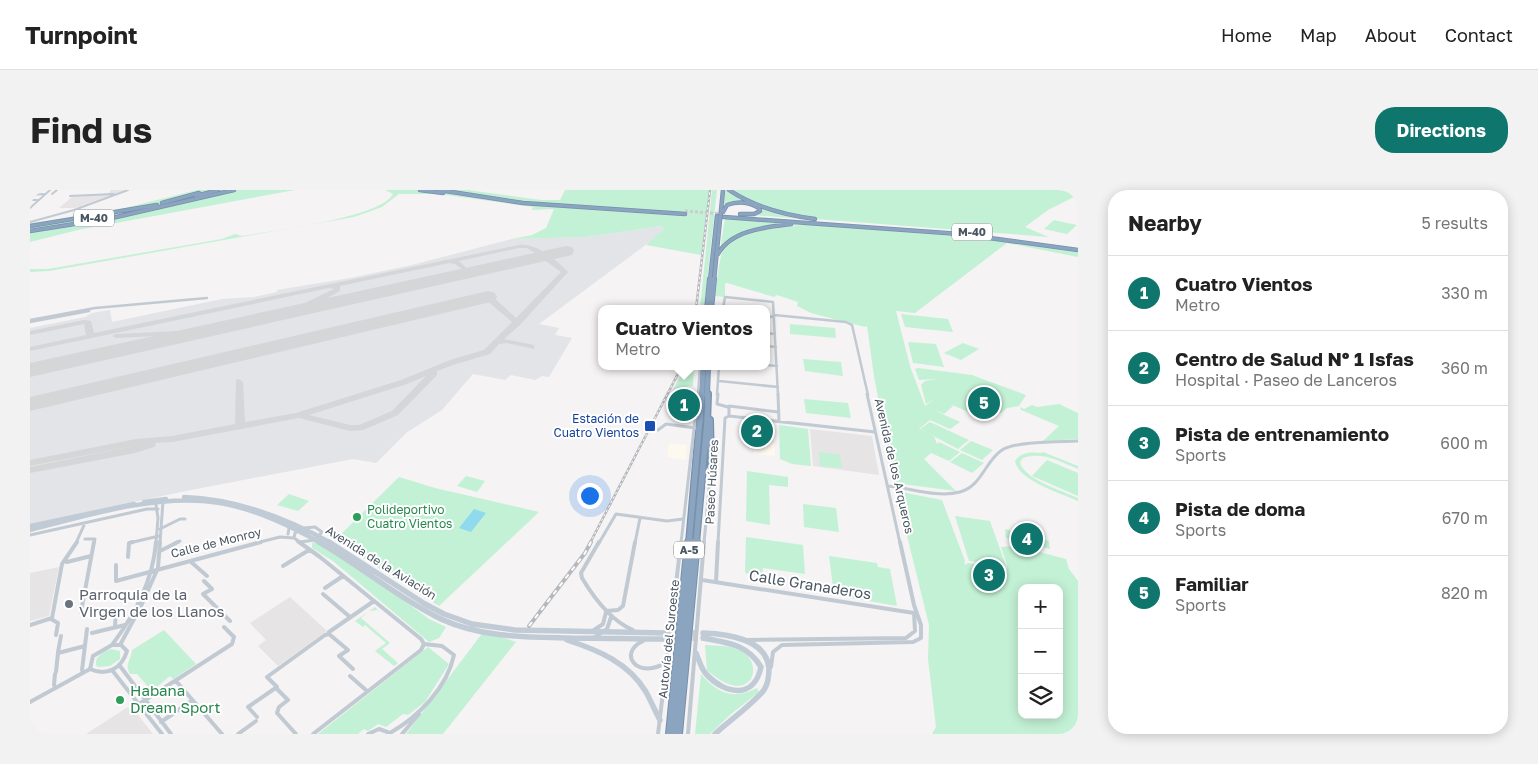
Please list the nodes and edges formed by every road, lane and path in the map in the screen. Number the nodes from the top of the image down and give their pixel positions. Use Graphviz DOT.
graph roads {
  1 [pos="50,190"];
  2 [pos="57,190"];
  3 [pos="128,190"];
  4 [pos="210,190"];
  5 [pos="218,190"];
  6 [pos="235,190"];
  7 [pos="420,190"];
  8 [pos="439,190"];
  9 [pos="456,190"];
  10 [pos="721,190"];
  11 [pos="729,190"];
  12 [pos="45,194"];
  13 [pos="52,194"];
  14 [pos="114,194"];
  15 [pos="30,195"];
  16 [pos="70,196"];
  17 [pos="30,200"];
  18 [pos="39,200"];
  19 [pos="497,200"];
  20 [pos="176,204"];
  21 [pos="31,206"];
  22 [pos="123,214"];
  23 [pos="724,216"];
  24 [pos="30,222"];
  25 [pos="857,223"];
  26 [pos="826,224"];
  27 [pos="30,229"];
  28 [pos="719,231"];
  29 [pos="1078,249"];
  30 [pos="718,254"];
  31 [pos="207,298"];
  32 [pos="707,305"];
  33 [pos="712,305"];
  34 [pos="723,305"];
  35 [pos="770,316"];
  36 [pos="774,316"];
  37 [pos="30,321"];
  38 [pos="770,333"];
  39 [pos="775,334"];
  40 [pos="770,346"];
  41 [pos="776,347"];
  42 [pos="770,365"];
  43 [pos="777,366"];
  44 [pos="701,370"];
  45 [pos="701,370"];
  46 [pos="708,370"];
  47 [pos="719,370"];
  48 [pos="718,381"];
  49 [pos="778,387"];
  50 [pos="708,398"];
  51 [pos="728,407"];
  52 [pos="778,412"];
  53 [pos="729,416"];
  54 [pos="779,421"];
  55 [pos="695,428"];
  56 [pos="658,430"];
  57 [pos="875,432"];
  58 [pos="1078,441"];
  59 [pos="711,466"];
  60 [pos="888,486"];
  61 [pos="158,504"];
  62 [pos="640,518"];
  63 [pos="684,518"];
  64 [pos="185,519"];
  65 [pos="667,521"];
  66 [pos="84,523"];
  67 [pos="30,528"];
  68 [pos="682,528"];
  69 [pos="159,529"];
  70 [pos="298,530"];
  71 [pos="288,531"];
  72 [pos="30,535"];
  73 [pos="159,536"];
  74 [pos="280,538"];
  75 [pos="85,539"];
  76 [pos="295,539"];
  77 [pos="314,539"];
  78 [pos="180,541"];
  79 [pos="308,549"];
  80 [pos="160,551"];
  81 [pos="91,556"];
  82 [pos="128,557"];
  83 [pos="190,560"];
  84 [pos="66,562"];
  85 [pos="116,565"];
  86 [pos="283,566"];
  87 [pos="158,568"];
  88 [pos="152,572"];
  89 [pos="207,576"];
  90 [pos="344,576"];
  91 [pos="702,580"];
  92 [pos="204,581"];
  93 [pos="716,582"];
  94 [pos="325,588"];
  95 [pos="323,594"];
  96 [pos="374,601"];
  97 [pos="116,610"];
  98 [pos="606,611"];
  99 [pos="81,612"];
  100 [pos="915,612"];
  101 [pos="350,617"];
  102 [pos="611,617"];
  103 [pos="52,618"];
  104 [pos="230,621"];
  105 [pos="132,622"];
  106 [pos="126,624"];
  107 [pos="30,625"];
  108 [pos="115,627"];
  109 [pos="224,627"];
  110 [pos="87,629"];
  111 [pos="604,632"];
  112 [pos="638,632"];
  113 [pos="92,633"];
  114 [pos="329,633"];
  115 [pos="591,635"];
  116 [pos="564,639"];
  117 [pos="653,639"];
  118 [pos="746,640"];
  119 [pos="424,643"];
  120 [pos="112,645"];
  121 [pos="120,645"];
  122 [pos="85,646"];
  123 [pos="58,653"];
  124 [pos="696,653"];
  125 [pos="668,662"];
  126 [pos="120,666"];
  127 [pos="771,667"];
  128 [pos="90,669"];
  129 [pos="353,669"];
  130 [pos="82,670"];
  131 [pos="112,670"];
  132 [pos="350,676"];
  133 [pos="176,681"];
  134 [pos="54,685"];
  135 [pos="277,687"];
  136 [pos="367,691"];
  137 [pos="145,700"];
  138 [pos="30,702"];
  139 [pos="191,702"];
  140 [pos="139,704"];
  141 [pos="422,709"];
  142 [pos="660,720"];
  143 [pos="161,722"];
  144 [pos="390,733"];
  145 [pos="162,734"];
  146 [pos="171,734"];
  147 [pos="222,734"];
  148 [pos="238,734"];
  149 [pos="296,734"];
  150 [pos="313,734"];
  151 [pos="368,734"];
  152 [pos="402,734"];
  153 [pos="658,734"];
  154 [pos="670,734"];
  155 [pos="678,734"];
  156 [pos="688,734"];
  157 [pos="715,734"];
  1 -- 12 [label="street"];
  2 -- 13 [label="street"];
  3 -- 24 [label="street"];
  4 -- 27 [label="highway, M-40"];
  5 -- 22 [label="highway, M-40"];
  6 -- 20 [label="highway"];
  7 -- 19 [label="highway"];
  8 -- 19 [label="highway"];
  9 -- 19 [label="highway"];
  10 -- 28 [label="highway"];
  10 -- 32 [label="highway"];
  11 -- 25 [label="highway"];
  12 -- 15 [label="street"];
  12 -- 18 [label="street"];
  14 -- 16 [label="street"];
  17 -- 18 [label="street"];
  18 -- 21 [label="street"];
  20 -- 22 [label="highway"];
  20 -- 27 [label="highway"];
  22 -- 27 [label="highway, M-40"];
  23 -- 25 [label="highway, M-40"];
  23 -- 26 [label="highway, M-40"];
  23 -- 28 [label="highway"];
  25 -- 29 [label="highway, M-40"];
  26 -- 29 [label="highway, M-40"];
  26 -- 30 [label="highway"];
  28 -- 30 [label="highway"];
  30 -- 33 [label="highway"];
  31 -- 37 [label="street"];
  34 -- 36 [label="street"];
  35 -- 36 [label="street"];
  36 -- 39 [label="street"];
  36 -- 57 [label="street, Avenida de los Arqueros"];
  38 -- 39 [label="street"];
  39 -- 41 [label="street"];
  40 -- 41 [label="street"];
  41 -- 43 [label="street"];
  42 -- 43 [label="street"];
  43 -- 49 [label="street"];
  44 -- 55 [label="street"];
  45 -- 154 [label="highway, Autovía del Suroeste / A-5"];
  46 -- 50 [label="highway, Autovía del Suroeste / A-5"];
  47 -- 48 [label="street"];
  48 -- 49 [label="street"];
  48 -- 51 [label="street"];
  49 -- 52 [label="street"];
  50 -- 59 [label="highway"];
  50 -- 155 [label="highway, Autovía del Suroeste / A-5"];
  51 -- 52 [label="street"];
  51 -- 53 [label="street"];
  52 -- 54 [label="street"];
  53 -- 54 [label="street"];
  53 -- 93 [label="street, Paseo Húsares"];
  54 -- 57 [label="street"];
  55 -- 56 [label="street"];
  55 -- 63 [label="street"];
  57 -- 60 [label="street, Avenida de los Arqueros"];
  58 -- 60 [label="street"];
  59 -- 91 [label="street"];
  60 -- 100 [label="street, Avenida de los Arqueros"];
  61 -- 66 [label="street"];
  61 -- 67 [label="main road, Avenida de la Aviación"];
  61 -- 67 [label="main road, Avenida de la Aviación"];
  61 -- 69 [label="street"];
  61 -- 69 [label="street"];
  61 -- 70 [label="main road, Avenida de la Aviación"];
  61 -- 71 [label="main road, Avenida de la Aviación"];
  62 -- 65 [label="street"];
  62 -- 98 [label="street"];
  62 -- 98 [label="street"];
  63 -- 65 [label="street"];
  63 -- 68 [label="street"];
  64 -- 69 [label="street"];
  65 -- 68 [label="street"];
  66 -- 72 [label="street"];
  66 -- 103 [label="street"];
  68 -- 125 [label="street"];
  69 -- 73 [label="street"];
  70 -- 71 [label="main road, Avenida de la Aviación"];
  70 -- 76 [label="street"];
  70 -- 77 [label="main road, Avenida de la Aviación"];
  70 -- 77 [label="street"];
  71 -- 74 [label="street, Calle de Monroy"];
  73 -- 80 [label="street"];
  73 -- 82 [label="street"];
  73 -- 88 [label="street"];
  74 -- 76 [label="street, Calle de Monroy"];
  74 -- 83 [label="street, Calle de Monroy"];
  75 -- 81 [label="street"];
  76 -- 77 [label="street, Calle de Monroy"];
  76 -- 79 [label="street"];
  77 -- 79 [label="street"];
  77 -- 115 [label="main road, Avenida de la Aviación"];
  77 -- 116 [label="main road, Avenida de la Aviación"];
  78 -- 80 [label="street"];
  79 -- 86 [label="street"];
  79 -- 90 [label="street"];
  80 -- 87 [label="street"];
  81 -- 84 [label="street"];
  81 -- 99 [label="street"];
  83 -- 87 [label="street, Calle de Monroy"];
  83 -- 89 [label="street"];
  85 -- 88 [label="street"];
  87 -- 88 [label="street, Calle de Monroy"];
  87 -- 105 [label="street"];
  88 -- 106 [label="street"];
  90 -- 94 [label="street"];
  90 -- 96 [label="street"];
  91 -- 93 [label="street, Calle Granaderos"];
  91 -- 124 [label="street"];
  92 -- 104 [label="street"];
  93 -- 100 [label="street, Calle Granaderos"];
  95 -- 101 [label="street"];
  96 -- 101 [label="street"];
  96 -- 119 [label="street"];
  97 -- 108 [label="street"];
  98 -- 102 [label="street"];
  98 -- 115 [label="street"];
  100 -- 118 [label="street, Avenida de los Arqueros"];
  100 -- 127 [label="street, Avenida de los Arqueros"];
  101 -- 114 [label="street"];
  102 -- 111 [label="street"];
  102 -- 112 [label="street"];
  103 -- 107 [label="street"];
  103 -- 123 [label="street"];
  105 -- 106 [label="street"];
  105 -- 121 [label="street"];
  106 -- 108 [label="street"];
  106 -- 120 [label="street"];
  108 -- 113 [label="street"];
  109 -- 133 [label="street"];
  110 -- 122 [label="street"];
  111 -- 112 [label="main road, Avenida de la Aviación"];
  111 -- 115 [label="main road, Avenida de la Aviación"];
  112 -- 117 [label="main road, Avenida de la Aviación"];
  114 -- 129 [label="street"];
  114 -- 135 [label="street"];
  115 -- 116 [label="main road, Avenida de la Aviación"];
  115 -- 117 [label="main road, Avenida de la Aviación"];
  116 -- 142 [label="main road"];
  117 -- 125 [label="street, Avenida de la Aviación"];
  118 -- 124 [label="main road"];
  118 -- 127 [label="main road"];
  119 -- 136 [label="street"];
  119 -- 141 [label="street"];
  120 -- 121 [label="street"];
  120 -- 128 [label="street"];
  121 -- 126 [label="street"];
  122 -- 123 [label="street"];
  122 -- 130 [label="street"];
  123 -- 134 [label="street"];
  124 -- 156 [label="street"];
  125 -- 142 [label="street"];
  126 -- 131 [label="street"];
  126 -- 137 [label="street"];
  127 -- 157 [label="main road"];
  128 -- 131 [label="street"];
  128 -- 138 [label="street"];
  131 -- 140 [label="street"];
  132 -- 136 [label="street"];
  133 -- 137 [label="street"];
  133 -- 139 [label="street"];
  135 -- 148 [label="street"];
  135 -- 149 [label="street"];
  136 -- 150 [label="street"];
  137 -- 140 [label="street"];
  137 -- 143 [label="street"];
  139 -- 143 [label="street"];
  139 -- 147 [label="street"];
  140 -- 145 [label="street"];
  141 -- 144 [label="street"];
  141 -- 152 [label="street"];
  142 -- 153 [label="street"];
  143 -- 146 [label="street"];
  144 -- 151 [label="street"];
}
